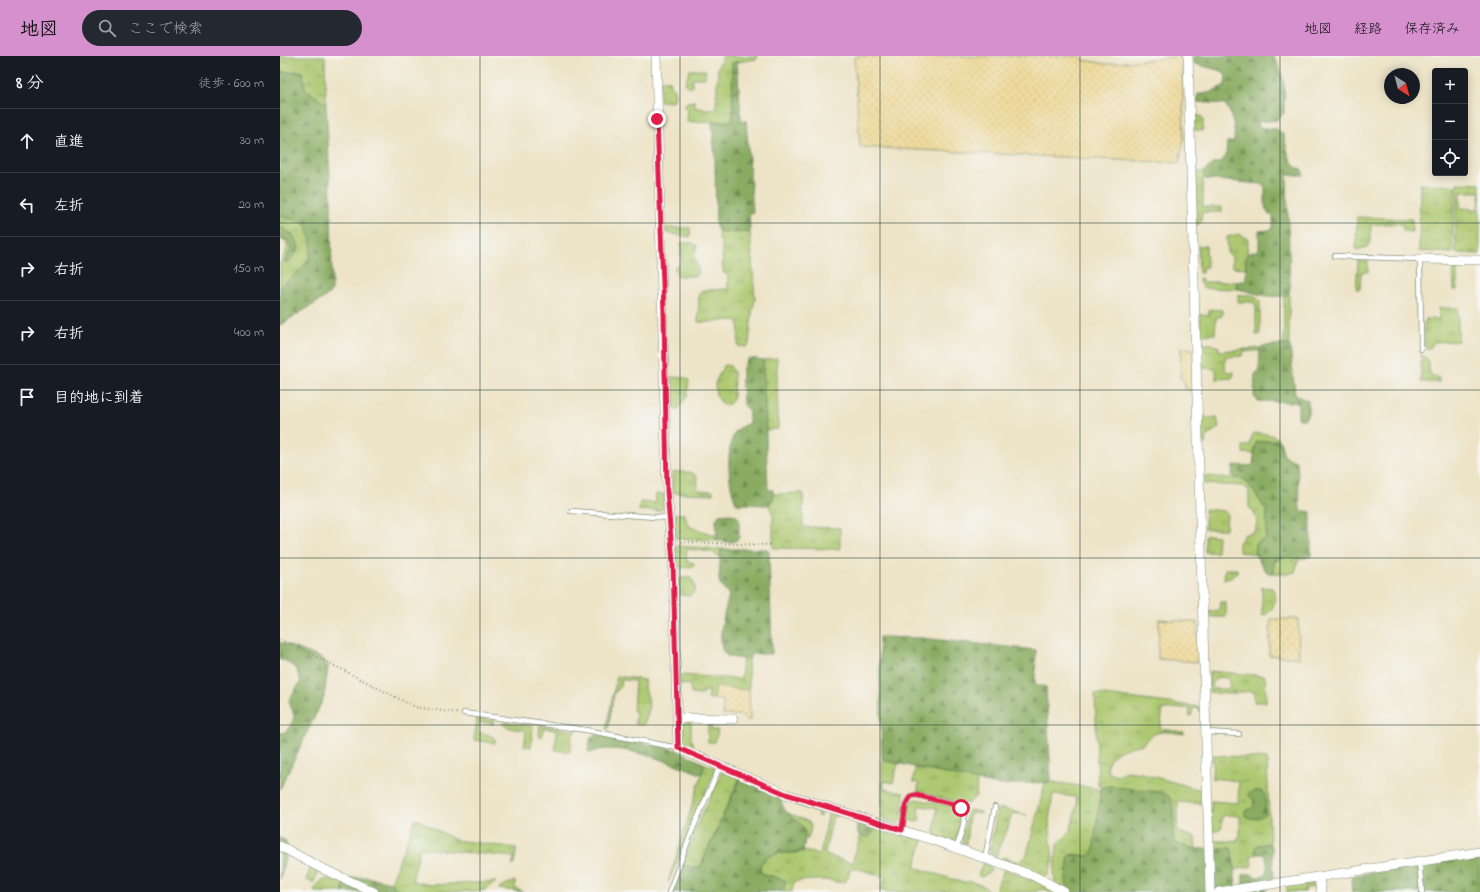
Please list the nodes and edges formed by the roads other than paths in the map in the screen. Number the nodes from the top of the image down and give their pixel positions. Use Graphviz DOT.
graph roads {
  1 [pos="656,56"];
  2 [pos="1188,56"];
  3 [pos="1335,256"];
  4 [pos="1420,259"];
  5 [pos="1480,260"];
  6 [pos="1421,348"];
  7 [pos="571,511"];
  8 [pos="669,518"];
  9 [pos="464,714"];
  10 [pos="677,718"];
  11 [pos="733,719"];
  12 [pos="1207,732"];
  13 [pos="1239,734"];
  14 [pos="678,748"];
  15 [pos="720,766"];
  16 [pos="995,807"];
  17 [pos="902,830"];
  18 [pos="280,846"];
  19 [pos="957,848"];
  20 [pos="1480,852"];
  21 [pos="985,858"];
  22 [pos="1419,861"];
  23 [pos="1319,877"];
  24 [pos="374,892"];
  25 [pos="670,892"];
  26 [pos="1064,892"];
  27 [pos="1210,892"];
  28 [pos="1219,892"];
  29 [pos="1321,892"];
  30 [pos="1422,892"];
  1 -- 8 [label="street"];
  2 -- 12 [label="street"];
  3 -- 4 [label="lane"];
  4 -- 5 [label="street"];
  4 -- 6 [label="lane"];
  7 -- 8 [label="lane"];
  8 -- 10 [label="street"];
  9 -- 14 [label="lane"];
  10 -- 11 [label="street"];
  10 -- 14 [label="street"];
  12 -- 13 [label="lane"];
  12 -- 27 [label="street"];
  14 -- 15 [label="street"];
  15 -- 17 [label="street"];
  15 -- 25 [label="lane"];
  16 -- 21 [label="lane"];
  17 -- 19 [label="street"];
  17 -- 19 [label="lane"];
  18 -- 24 [label="street"];
  19 -- 21 [label="street"];
  20 -- 22 [label="street"];
  21 -- 26 [label="street"];
  22 -- 23 [label="street"];
  22 -- 30 [label="lane"];
  23 -- 28 [label="street"];
  23 -- 29 [label="street"];
}
